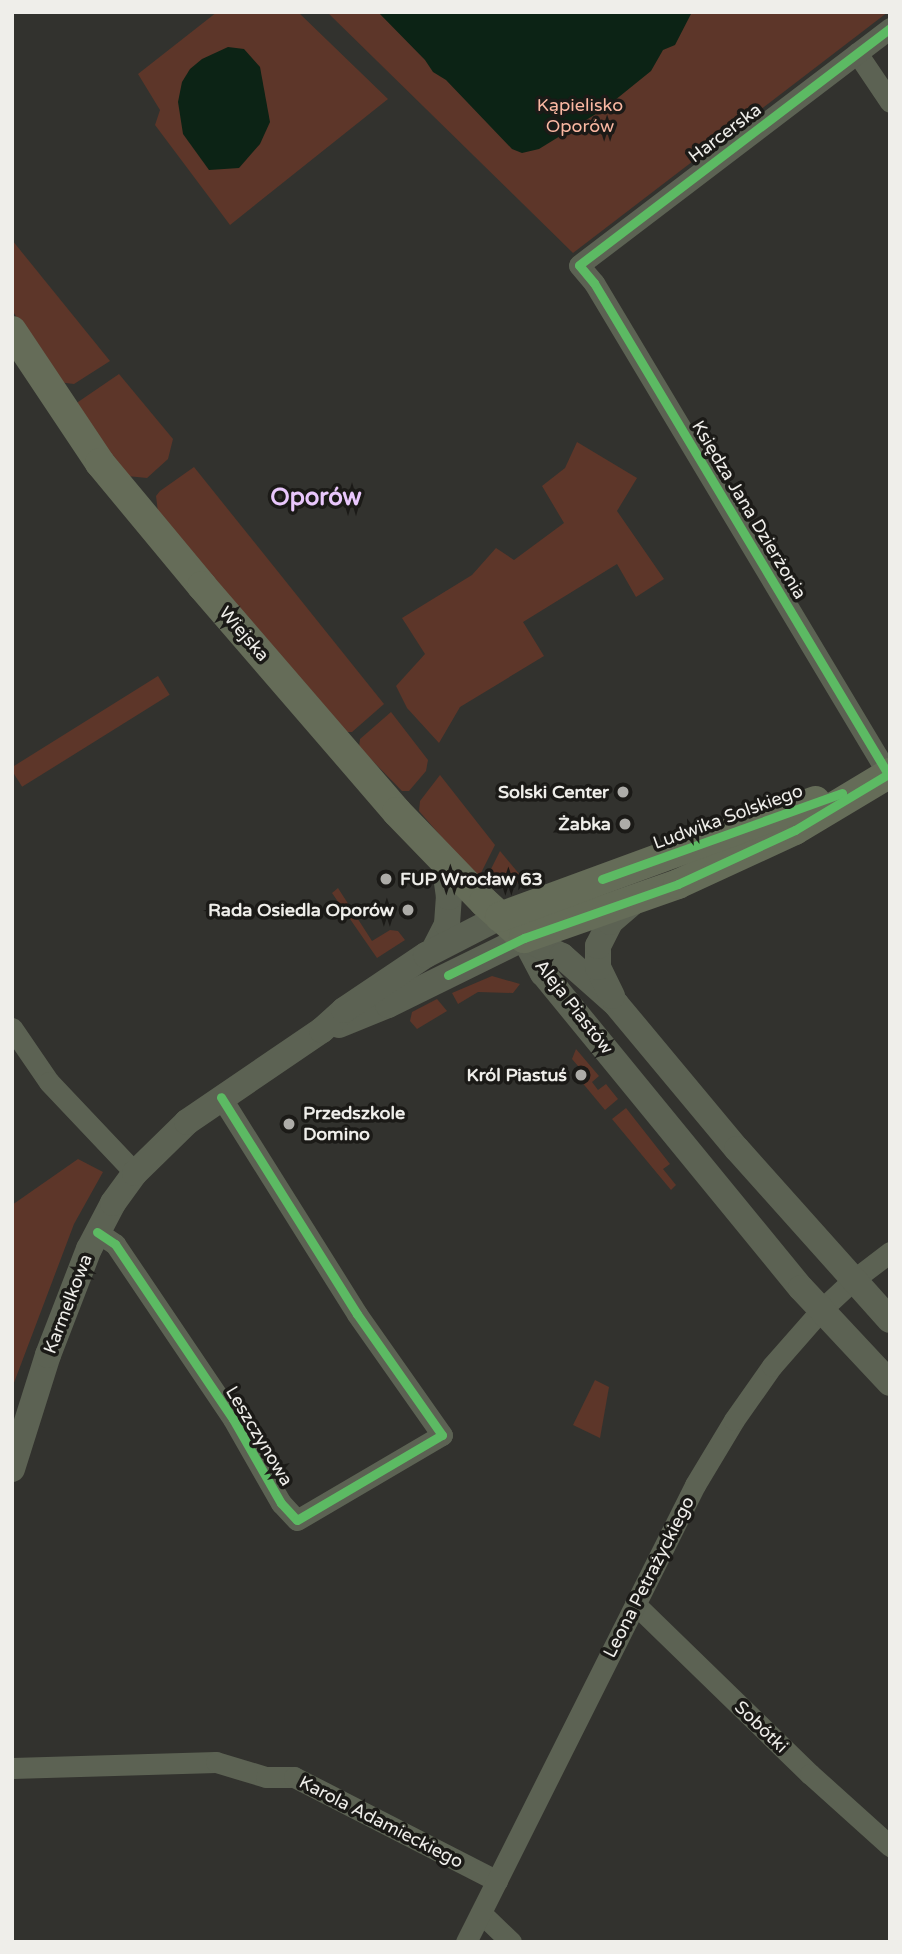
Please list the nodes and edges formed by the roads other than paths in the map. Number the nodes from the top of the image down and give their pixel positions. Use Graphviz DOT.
graph roads {
  1 [pos="890,28"];
  2 [pos="857,53"];
  3 [pos="890,102"];
  4 [pos="579,265"];
  5 [pos="12,331"];
  6 [pos="881,778"];
  7 [pos="444,862"];
  8 [pos="638,898"];
  9 [pos="500,917"];
  10 [pos="524,938"];
  11 [pos="434,950"];
  12 [pos="616,1004"];
  13 [pos="12,1028"];
  14 [pos="322,1030"];
  15 [pos="221,1097"];
  16 [pos="135,1172"];
  17 [pos="97,1232"];
  18 [pos="890,1252"];
  19 [pos="852,1281"];
  20 [pos="822,1309"];
  21 [pos="890,1321"];
  22 [pos="890,1383"];
  23 [pos="12,1469"];
  24 [pos="635,1604"];
  25 [pos="12,1768"];
  26 [pos="890,1846"];
  27 [pos="497,1881"];
  28 [pos="481,1913"];
  29 [pos="466,1942"];
  30 [pos="511,1942"];
  1 -- 2 [label="street, Harcerska"];
  2 -- 3 [label="street"];
  2 -- 4 [label="street, Harcerska"];
  4 -- 6 [label="street, Księdza Jana Dzierżonia"];
  5 -- 7 [label="main road, Wiejska"];
  6 -- 8 [label="main road, Ludwika Solskiego"];
  6 -- 9 [label="main road, Ludwika Solskiego"];
  7 -- 9 [label="main road, Wiejska"];
  7 -- 11 [label="street"];
  8 -- 10 [label="main road, Ludwika Solskiego"];
  8 -- 12 [label="street"];
  9 -- 10 [label="main road, Wiejska"];
  9 -- 11 [label="street, Karmelkowa"];
  10 -- 12 [label="street, Aleja Piastów"];
  10 -- 14 [label="street, Karmelkowa"];
  10 -- 20 [label="street, Aleja Piastów"];
  11 -- 14 [label="street, Karmelkowa"];
  12 -- 19 [label="street, Aleja Piastów"];
  13 -- 16 [label="street"];
  14 -- 15 [label="street, Karmelkowa"];
  15 -- 16 [label="street, Karmelkowa"];
  15 -- 17 [label="street, Leszczynowa"];
  16 -- 17 [label="street, Karmelkowa"];
  17 -- 23 [label="street, Karmelkowa"];
  18 -- 19 [label="street, Leona Petrażyckiego"];
  19 -- 20 [label="street, Leona Petrażyckiego"];
  19 -- 21 [label="street, Aleja Piastów"];
  20 -- 22 [label="street, Aleja Piastów"];
  20 -- 24 [label="street, Leona Petrażyckiego"];
  24 -- 26 [label="street, Sobótki"];
  24 -- 27 [label="street, Leona Petrażyckiego"];
  25 -- 27 [label="street, Karola Adamieckiego"];
  27 -- 28 [label="street, Leona Petrażyckiego"];
  28 -- 29 [label="street, Leona Petrażyckiego"];
  28 -- 30 [label="street"];
}
